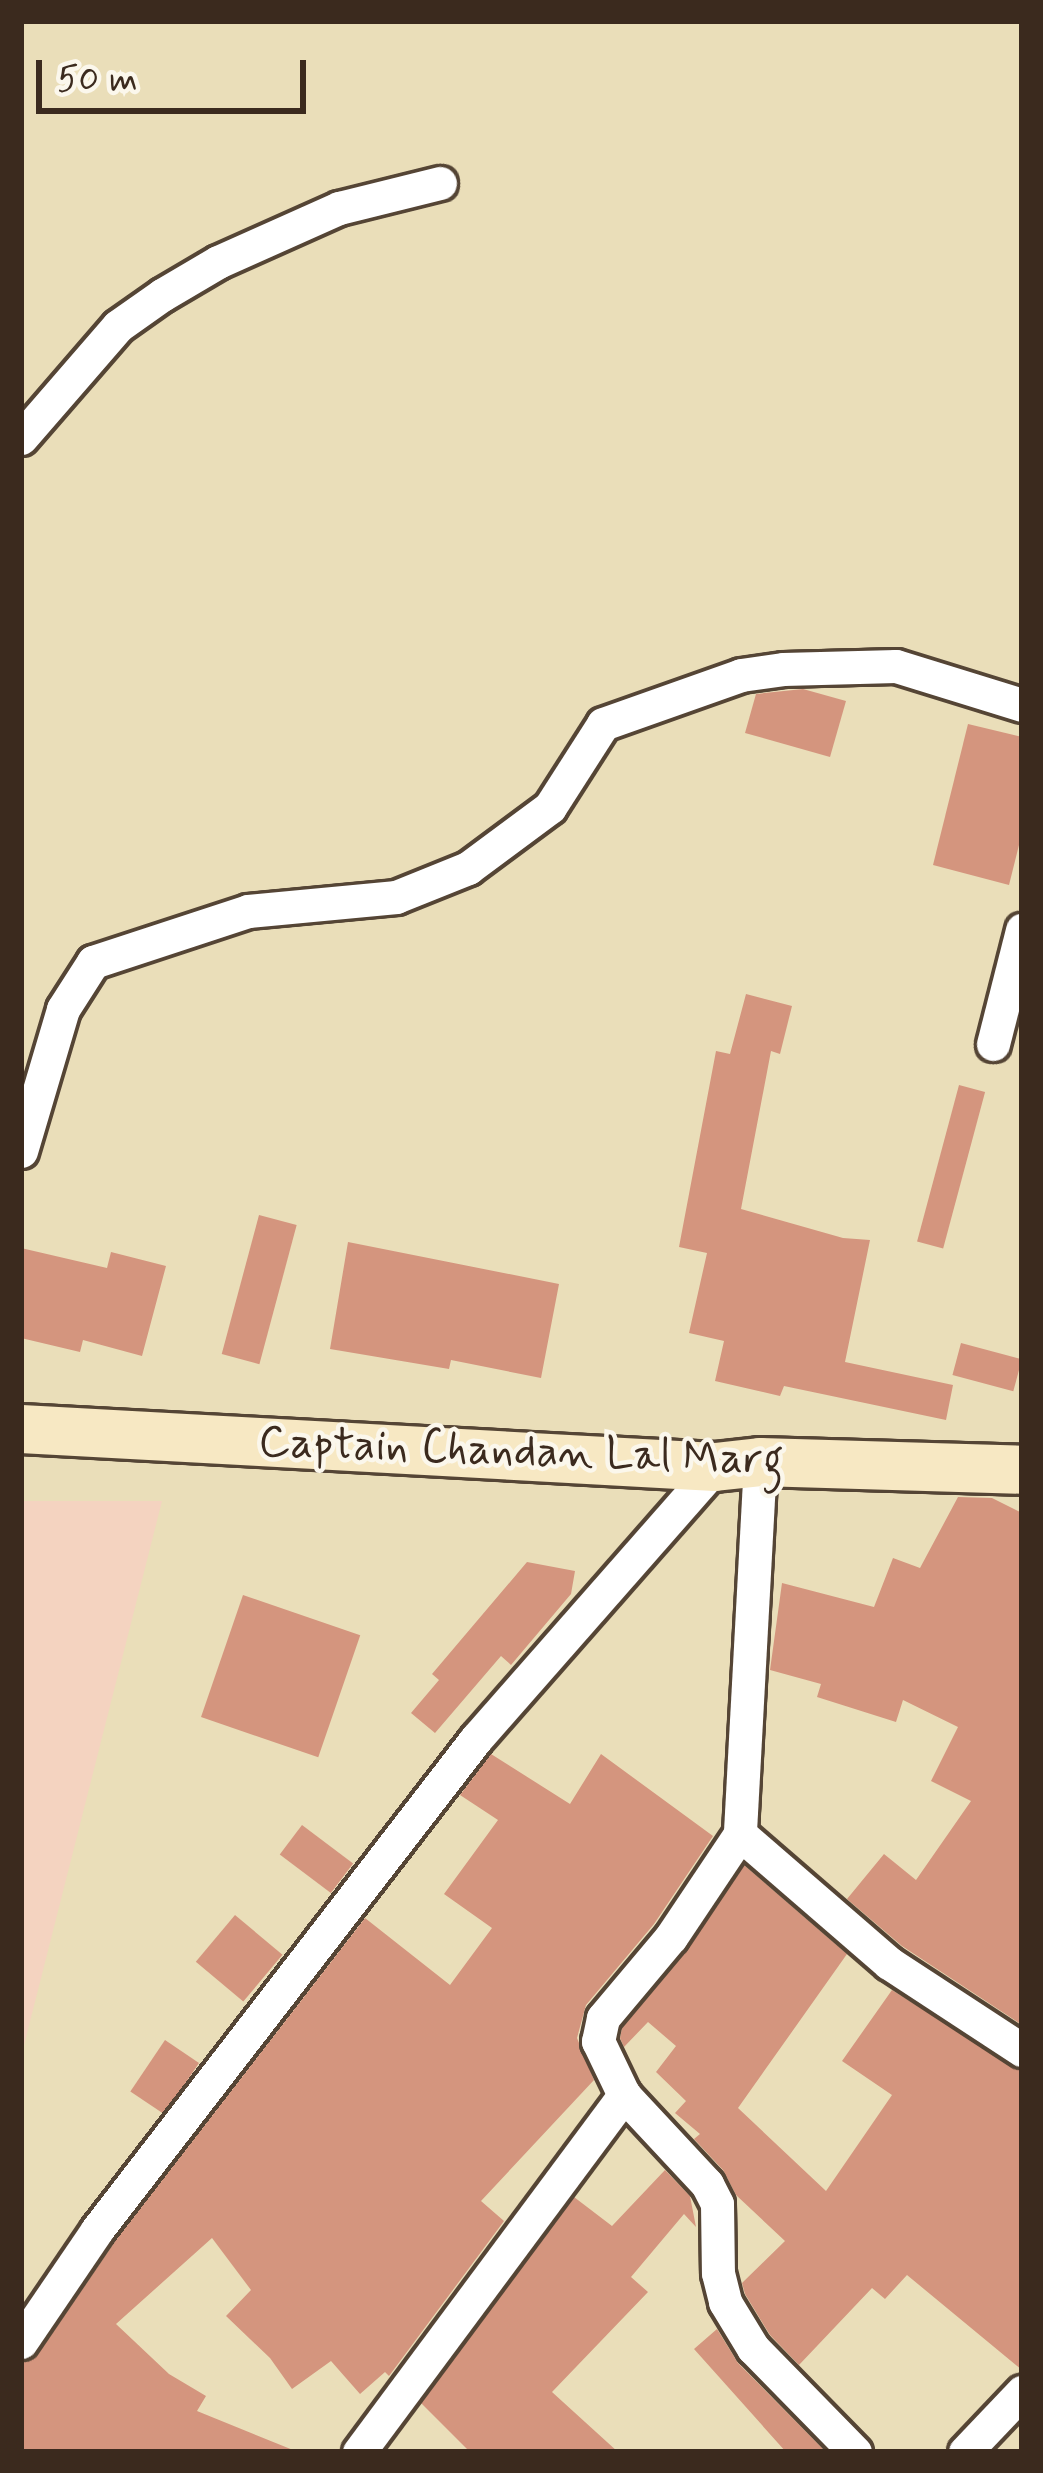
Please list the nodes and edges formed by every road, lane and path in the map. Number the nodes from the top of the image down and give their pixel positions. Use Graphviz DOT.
graph roads {
  1 [pos="440,184"];
  2 [pos="21,438"];
  3 [pos="1022,705"];
  4 [pos="1022,930"];
  5 [pos="993,1044"];
  6 [pos="21,1151"];
  7 [pos="21,1429"];
  8 [pos="738,1464"];
  9 [pos="1022,1468"];
  10 [pos="740,1834"];
  11 [pos="1022,2050"];
  12 [pos="625,2095"];
  13 [pos="21,2342"];
  14 [pos="1022,2392"];
  15 [pos="366,2448"];
  16 [pos="855,2452"];
  17 [pos="965,2452"];
  1 -- 2 [label="street"];
  3 -- 6 [label="street"];
  4 -- 5 [label="street"];
  7 -- 8 [label="street, Captain Chandan Lal Marg"];
  8 -- 9 [label="street, Captain Chandan Lal Marg"];
  8 -- 10 [label="street"];
  8 -- 13 [label="street"];
  10 -- 11 [label="street"];
  10 -- 12 [label="street"];
  12 -- 15 [label="street"];
  12 -- 16 [label="street"];
  14 -- 17 [label="street"];
}
